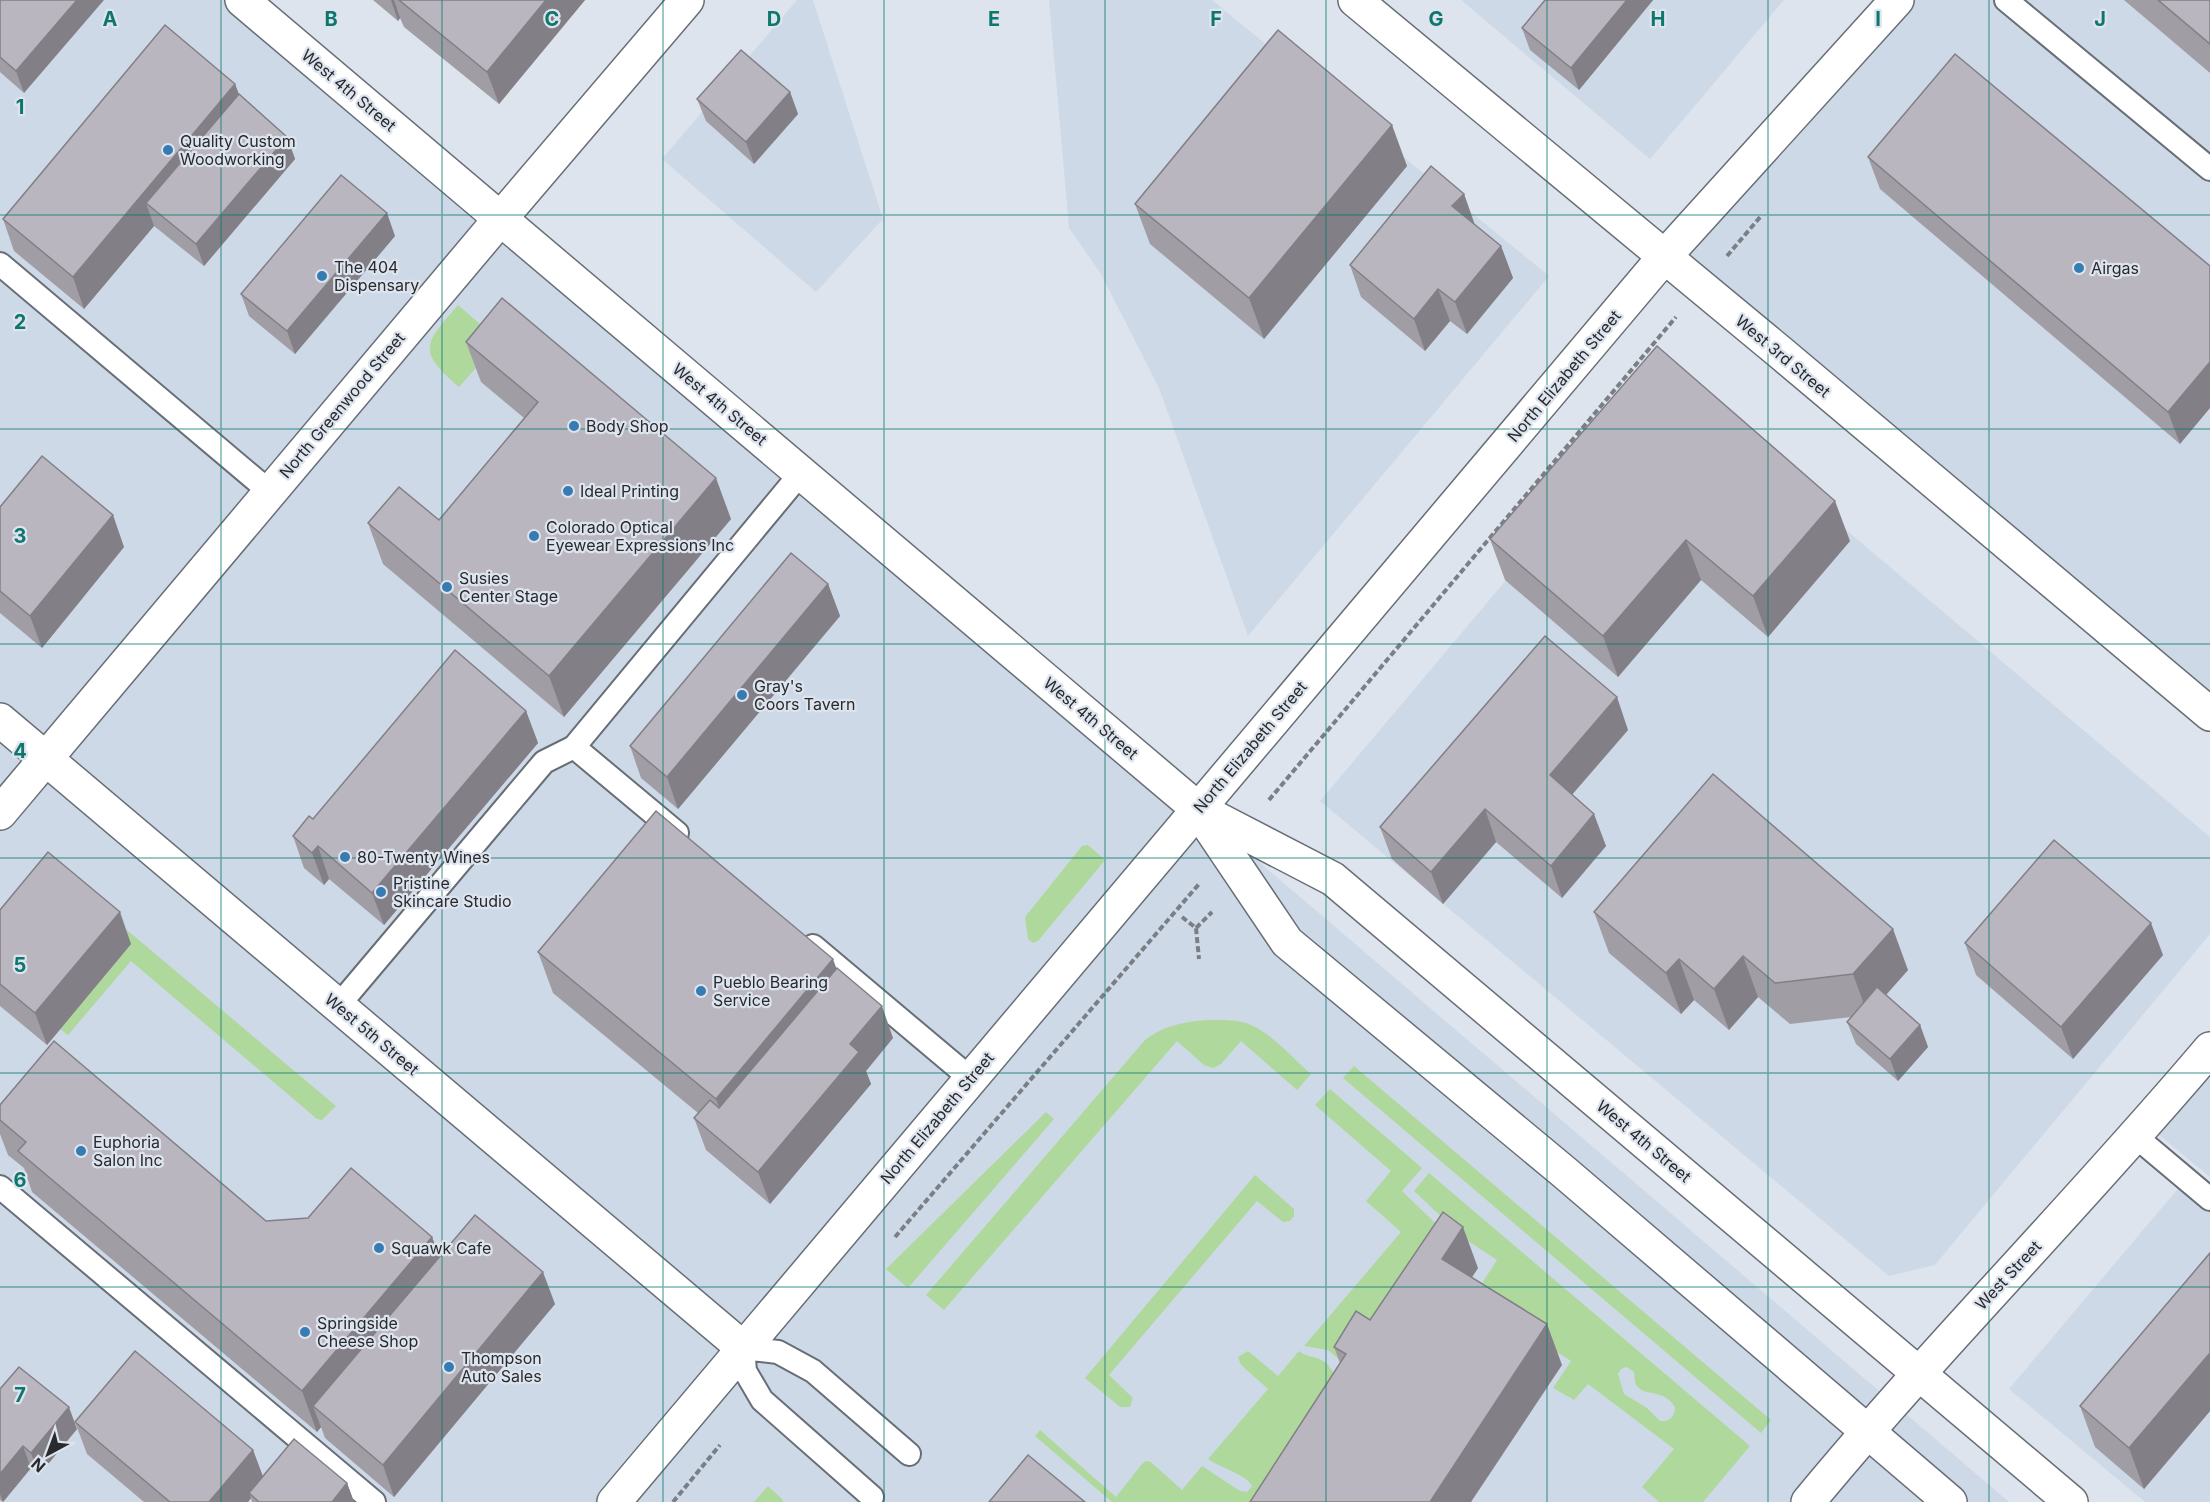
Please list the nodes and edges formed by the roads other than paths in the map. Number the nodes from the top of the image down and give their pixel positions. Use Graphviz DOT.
graph roads {
  1 [pos="242,0"];
  2 [pos="687,0"];
  3 [pos="1355,0"];
  4 [pos="2006,0"];
  5 [pos="1888,3"];
  6 [pos="2210,169"];
  7 [pos="501,218"];
  8 [pos="1665,256"];
  9 [pos="0,264"];
  10 [pos="801,473"];
  11 [pos="270,492"];
  12 [pos="2210,714"];
  13 [pos="0,720"];
  14 [pos="574,747"];
  15 [pos="46,759"];
  16 [pos="1198,809"];
  17 [pos="0,813"];
  18 [pos="1234,842"];
  19 [pos="690,845"];
  20 [pos="799,935"];
  21 [pos="338,1006"];
  22 [pos="2210,1048"];
  23 [pos="970,1078"];
  24 [pos="2135,1136"];
  25 [pos="0,1187"];
  26 [pos="2210,1199"];
  27 [pos="743,1348"];
  28 [pos="1918,1373"];
  29 [pos="1866,1431"];
  30 [pos="909,1454"];
  31 [pos="872,1497"];
  32 [pos="374,1502"];
  33 [pos="614,1502"];
  34 [pos="1808,1502"];
  35 [pos="1950,1502"];
  36 [pos="2071,1502"];
  1 -- 7 [label="main road, West 4th Street"];
  2 -- 7 [label="main road, North Greenwood Street"];
  3 -- 8 [label="main road, West 3rd Street"];
  4 -- 6 [label="lane"];
  5 -- 8 [label="main road, North Elizabeth Street"];
  7 -- 10 [label="main road, West 4th Street"];
  7 -- 11 [label="main road, North Greenwood Street"];
  8 -- 12 [label="main road, West 3rd Street"];
  8 -- 16 [label="main road, North Elizabeth Street"];
  9 -- 11 [label="lane"];
  10 -- 14 [label="lane"];
  10 -- 16 [label="main road, West 4th Street"];
  11 -- 15 [label="main road, North Greenwood Street"];
  13 -- 15 [label="main road, West 5th Street"];
  14 -- 19 [label="lane"];
  14 -- 21 [label="lane"];
  15 -- 17 [label="main road, North Greenwood Street"];
  15 -- 21 [label="main road, West 5th Street"];
  16 -- 18 [label="main road, West 4th Street"];
  16 -- 23 [label="main road, North Elizabeth Street"];
  18 -- 28 [label="main road, West 4th Street"];
  18 -- 29 [label="main road, West 4th Street"];
  20 -- 23 [label="lane"];
  21 -- 27 [label="main road, West 5th Street"];
  22 -- 24 [label="main road, West Street"];
  23 -- 27 [label="main road, North Elizabeth Street"];
  24 -- 26 [label="lane"];
  24 -- 28 [label="main road, West Street"];
  25 -- 32 [label="lane"];
  27 -- 30 [label="lane"];
  27 -- 31 [label="lane"];
  27 -- 33 [label="main road, North Elizabeth Street"];
  28 -- 29 [label="main road, West Street"];
  28 -- 36 [label="main road, West 4th Street"];
  29 -- 34 [label="main road, West Street"];
  29 -- 35 [label="main road, West 4th Street"];
}
